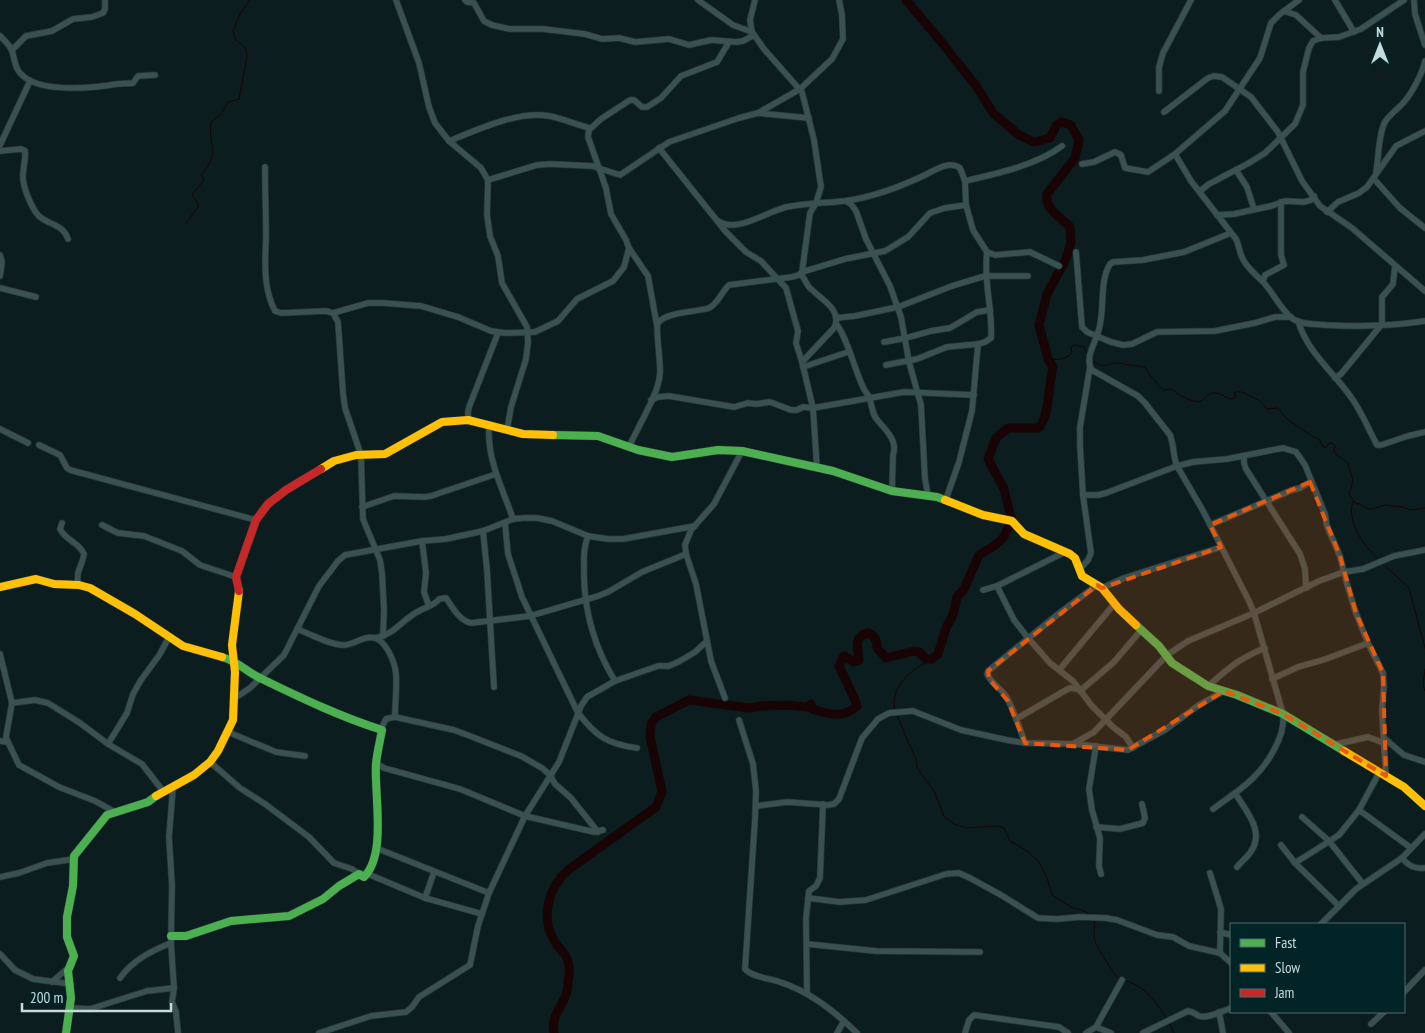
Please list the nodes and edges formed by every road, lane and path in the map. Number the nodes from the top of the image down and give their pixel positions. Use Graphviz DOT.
graph roads {
  1 [pos="105,0"];
  2 [pos="396,0"];
  3 [pos="465,0"];
  4 [pos="698,0"];
  5 [pos="755,0"];
  6 [pos="839,0"];
  7 [pos="1190,0"];
  8 [pos="1299,0"];
  9 [pos="1335,0"];
  10 [pos="1404,0"];
  11 [pos="1414,0"];
  12 [pos="1284,11"];
  13 [pos="1354,32"];
  14 [pos="753,33"];
  15 [pos="0,36"];
  16 [pos="1321,38"];
  17 [pos="729,42"];
  18 [pos="1425,45"];
  19 [pos="12,50"];
  20 [pos="1425,61"];
  21 [pos="155,74"];
  22 [pos="30,82"];
  23 [pos="1239,88"];
  24 [pos="800,89"];
  25 [pos="1159,91"];
  26 [pos="1164,112"];
  27 [pos="758,113"];
  28 [pos="809,118"];
  29 [pos="590,128"];
  30 [pos="1425,131"];
  31 [pos="1281,137"];
  32 [pos="449,141"];
  33 [pos="0,145"];
  34 [pos="1062,146"];
  35 [pos="659,148"];
  36 [pos="0,151"];
  37 [pos="1175,154"];
  38 [pos="1082,164"];
  39 [pos="265,167"];
  40 [pos="599,168"];
  41 [pos="1236,170"];
  42 [pos="1374,178"];
  43 [pos="488,180"];
  44 [pos="965,181"];
  45 [pos="1200,191"];
  46 [pos="1314,196"];
  47 [pos="846,201"];
  48 [pos="1281,202"];
  49 [pos="816,203"];
  50 [pos="966,205"];
  51 [pos="1254,209"];
  52 [pos="1327,212"];
  53 [pos="1217,215"];
  54 [pos="718,222"];
  55 [pos="1425,228"];
  56 [pos="1231,233"];
  57 [pos="68,239"];
  58 [pos="629,248"];
  59 [pos="987,252"];
  60 [pos="1076,252"];
  61 [pos="874,254"];
  62 [pos="0,255"];
  63 [pos="1059,266"];
  64 [pos="1395,266"];
  65 [pos="802,273"];
  66 [pos="0,276"];
  67 [pos="985,276"];
  68 [pos="1028,276"];
  69 [pos="778,279"];
  70 [pos="1263,281"];
  71 [pos="0,288"];
  72 [pos="1425,291"];
  73 [pos="36,297"];
  74 [pos="898,306"];
  75 [pos="990,310"];
  76 [pos="333,313"];
  77 [pos="1291,317"];
  78 [pos="836,321"];
  79 [pos="1298,321"];
  80 [pos="1425,321"];
  81 [pos="657,326"];
  82 [pos="1380,326"];
  83 [pos="498,333"];
  84 [pos="528,333"];
  85 [pos="1097,336"];
  86 [pos="906,338"];
  87 [pos="884,342"];
  88 [pos="978,344"];
  89 [pos="848,352"];
  90 [pos="908,362"];
  91 [pos="802,364"];
  92 [pos="886,365"];
  93 [pos="1090,368"];
  94 [pos="1335,378"];
  95 [pos="917,391"];
  96 [pos="974,395"];
  97 [pos="869,397"];
  98 [pos="652,400"];
  99 [pos="813,408"];
  100 [pos="468,420"];
  101 [pos="489,425"];
  102 [pos="0,429"];
  103 [pos="507,430"];
  104 [pos="1425,432"];
  105 [pos="28,443"];
  106 [pos="39,445"];
  107 [pos="629,447"];
  108 [pos="742,451"];
  109 [pos="361,455"];
  110 [pos="1244,456"];
  111 [pos="1177,466"];
  112 [pos="818,468"];
  113 [pos="496,474"];
  114 [pos="1310,482"];
  115 [pos="892,491"];
  116 [pos="928,495"];
  117 [pos="1083,495"];
  118 [pos="946,499"];
  119 [pos="1267,501"];
  120 [pos="362,507"];
  121 [pos="513,519"];
  122 [pos="256,520"];
  123 [pos="62,522"];
  124 [pos="505,523"];
  125 [pos="102,525"];
  126 [pos="1210,525"];
  127 [pos="695,526"];
  128 [pos="483,531"];
  129 [pos="588,536"];
  130 [pos="422,541"];
  131 [pos="1221,547"];
  132 [pos="1425,550"];
  133 [pos="376,551"];
  134 [pos="1065,552"];
  135 [pos="686,554"];
  136 [pos="1079,570"];
  137 [pos="1344,572"];
  138 [pos="236,577"];
  139 [pos="79,585"];
  140 [pos="997,586"];
  141 [pos="0,587"];
  142 [pos="1100,587"];
  143 [pos="1306,588"];
  144 [pos="983,590"];
  145 [pos="585,600"];
  146 [pos="1115,603"];
  147 [pos="429,606"];
  148 [pos="1254,612"];
  149 [pos="530,616"];
  150 [pos="489,622"];
  151 [pos="297,629"];
  152 [pos="1142,629"];
  153 [pos="383,636"];
  154 [pos="169,637"];
  155 [pos="376,638"];
  156 [pos="1028,638"];
  157 [pos="706,641"];
  158 [pos="1368,643"];
  159 [pos="1265,648"];
  160 [pos="0,654"];
  161 [pos="1167,656"];
  162 [pos="234,660"];
  163 [pos="1060,669"];
  164 [pos="259,678"];
  165 [pos="1272,679"];
  166 [pos="615,681"];
  167 [pos="1208,686"];
  168 [pos="494,687"];
  169 [pos="1079,690"];
  170 [pos="1224,691"];
  171 [pos="235,698"];
  172 [pos="725,698"];
  173 [pos="12,703"];
  174 [pos="578,713"];
  175 [pos="1283,714"];
  176 [pos="396,717"];
  177 [pos="1016,719"];
  178 [pos="1105,719"];
  179 [pos="739,720"];
  180 [pos="381,729"];
  181 [pos="228,732"];
  182 [pos="0,741"];
  183 [pos="1384,741"];
  184 [pos="8,742"];
  185 [pos="1025,743"];
  186 [pos="108,744"];
  187 [pos="1073,744"];
  188 [pos="1333,745"];
  189 [pos="1096,746"];
  190 [pos="637,748"];
  191 [pos="1133,748"];
  192 [pos="305,756"];
  193 [pos="210,762"];
  194 [pos="1425,762"];
  195 [pos="376,763"];
  196 [pos="550,775"];
  197 [pos="1382,775"];
  198 [pos="173,787"];
  199 [pos="164,791"];
  200 [pos="1235,793"];
  201 [pos="823,804"];
  202 [pos="1142,804"];
  203 [pos="756,806"];
  204 [pos="1425,806"];
  205 [pos="1212,810"];
  206 [pos="1359,810"];
  207 [pos="115,812"];
  208 [pos="525,816"];
  209 [pos="1302,817"];
  210 [pos="1096,827"];
  211 [pos="1425,834"];
  212 [pos="1329,841"];
  213 [pos="1280,845"];
  214 [pos="376,848"];
  215 [pos="1410,848"];
  216 [pos="74,858"];
  217 [pos="1402,858"];
  218 [pos="1294,863"];
  219 [pos="1237,867"];
  220 [pos="1425,868"];
  221 [pos="434,872"];
  222 [pos="1210,873"];
  223 [pos="359,874"];
  224 [pos="368,874"];
  225 [pos="1101,874"];
  226 [pos="0,877"];
  227 [pos="1362,884"];
  228 [pos="488,893"];
  229 [pos="425,898"];
  230 [pos="808,898"];
  231 [pos="1339,906"];
  232 [pos="482,914"];
  233 [pos="1321,923"];
  234 [pos="1220,932"];
  235 [pos="1230,935"];
  236 [pos="171,940"];
  237 [pos="806,944"];
  238 [pos="980,952"];
  239 [pos="1220,953"];
  240 [pos="0,954"];
  241 [pos="1230,962"];
  242 [pos="69,967"];
  243 [pos="1425,970"];
  244 [pos="120,978"];
  245 [pos="1122,980"];
  246 [pos="52,982"];
  247 [pos="71,984"];
  248 [pos="174,988"];
  249 [pos="1405,991"];
  250 [pos="807,993"];
  251 [pos="70,1008"];
  252 [pos="1230,1008"];
  253 [pos="1219,1012"];
  254 [pos="1272,1013"];
  255 [pos="1383,1013"];
  256 [pos="844,1021"];
  257 [pos="1371,1024"];
  258 [pos="1096,1027"];
  259 [pos="66,1033"];
  260 [pos="178,1033"];
  261 [pos="319,1033"];
  262 [pos="837,1033"];
  263 [pos="857,1033"];
  264 [pos="965,1033"];
  265 [pos="1068,1033"];
  266 [pos="1086,1033"];
  267 [pos="1110,1033"];
  268 [pos="1143,1033"];
  269 [pos="1223,1033"];
  270 [pos="1289,1033"];
  1 -- 19 [label="street"];
  2 -- 32 [label="street"];
  3 -- 17 [label="street"];
  4 -- 14 [label="street"];
  5 -- 14 [label="street"];
  6 -- 24 [label="street"];
  7 -- 25 [label="street"];
  8 -- 12 [label="street"];
  9 -- 13 [label="street"];
  10 -- 13 [label="street"];
  11 -- 18 [label="street"];
  12 -- 16 [label="street"];
  12 -- 23 [label="street"];
  13 -- 16 [label="street"];
  14 -- 17 [label="street"];
  14 -- 24 [label="street"];
  15 -- 19 [label="street"];
  16 -- 31 [label="street"];
  17 -- 29 [label="street"];
  19 -- 22 [label="street"];
  20 -- 42 [label="street"];
  21 -- 22 [label="street"];
  22 -- 33 [label="street"];
  23 -- 26 [label="street"];
  23 -- 31 [label="street"];
  23 -- 37 [label="street"];
  24 -- 27 [label="street"];
  24 -- 28 [label="street"];
  27 -- 28 [label="street"];
  27 -- 35 [label="street"];
  28 -- 49 [label="street"];
  29 -- 32 [label="street"];
  29 -- 40 [label="street"];
  30 -- 42 [label="street"];
  31 -- 41 [label="street"];
  31 -- 46 [label="street"];
  32 -- 43 [label="street"];
  34 -- 44 [label="street"];
  35 -- 40 [label="street"];
  35 -- 54 [label="street"];
  36 -- 57 [label="street"];
  37 -- 38 [label="street"];
  37 -- 45 [label="street"];
  39 -- 76 [label="street"];
  40 -- 43 [label="street"];
  40 -- 58 [label="street"];
  41 -- 45 [label="street"];
  41 -- 51 [label="street"];
  42 -- 52 [label="street"];
  42 -- 55 [label="street"];
  43 -- 84 [label="street"];
  44 -- 47 [label="street"];
  44 -- 50 [label="street"];
  45 -- 53 [label="street"];
  46 -- 48 [label="street"];
  46 -- 52 [label="street"];
  47 -- 49 [label="street"];
  47 -- 61 [label="street"];
  48 -- 51 [label="street"];
  48 -- 70 [label="street"];
  49 -- 54 [label="street"];
  49 -- 65 [label="street"];
  50 -- 59 [label="street"];
  50 -- 61 [label="street"];
  51 -- 53 [label="street"];
  52 -- 64 [label="street"];
  53 -- 56 [label="street"];
  54 -- 69 [label="street"];
  56 -- 70 [label="street"];
  56 -- 85 [label="street"];
  58 -- 81 [label="street"];
  58 -- 84 [label="street"];
  59 -- 63 [label="street"];
  59 -- 67 [label="street"];
  60 -- 85 [label="street"];
  61 -- 65 [label="street"];
  61 -- 74 [label="street"];
  62 -- 66 [label="street"];
  64 -- 72 [label="street"];
  64 -- 82 [label="street"];
  65 -- 69 [label="street"];
  65 -- 78 [label="street"];
  67 -- 68 [label="street"];
  67 -- 74 [label="street"];
  67 -- 75 [label="street"];
  69 -- 81 [label="street"];
  69 -- 91 [label="street"];
  70 -- 77 [label="street"];
  71 -- 73 [label="street"];
  74 -- 78 [label="street"];
  74 -- 86 [label="street"];
  75 -- 86 [label="street"];
  75 -- 88 [label="street"];
  76 -- 83 [label="street"];
  76 -- 109 [label="street"];
  77 -- 79 [label="street"];
  77 -- 85 [label="street"];
  78 -- 89 [label="street"];
  78 -- 91 [label="street"];
  79 -- 82 [label="street"];
  79 -- 94 [label="street"];
  80 -- 82 [label="street"];
  81 -- 98 [label="street"];
  82 -- 94 [label="street"];
  83 -- 84 [label="street"];
  83 -- 100 [label="street"];
  84 -- 103 [label="street"];
  85 -- 93 [label="street"];
  86 -- 87 [label="street"];
  86 -- 90 [label="street"];
  88 -- 90 [label="street"];
  88 -- 96 [label="street"];
  89 -- 91 [label="street"];
  89 -- 97 [label="street"];
  90 -- 92 [label="street"];
  90 -- 95 [label="street"];
  91 -- 99 [label="street"];
  93 -- 111 [label="street"];
  93 -- 117 [label="street"];
  94 -- 104 [label="street"];
  95 -- 96 [label="street"];
  95 -- 97 [label="street"];
  95 -- 116 [label="street"];
  96 -- 118 [label="street"];
  97 -- 99 [label="street"];
  97 -- 115 [label="street"];
  98 -- 99 [label="street"];
  98 -- 107 [label="street"];
  99 -- 112 [label="street"];
  100 -- 101 [label="street"];
  100 -- 109 [label="street"];
  101 -- 103 [label="street"];
  101 -- 113 [label="street"];
  102 -- 105 [label="street"];
  103 -- 107 [label="street"];
  106 -- 122 [label="street"];
  107 -- 108 [label="street"];
  108 -- 112 [label="street"];
  108 -- 127 [label="street"];
  109 -- 120 [label="street"];
  109 -- 122 [label="street"];
  110 -- 111 [label="street"];
  110 -- 114 [label="street"];
  110 -- 119 [label="street"];
  111 -- 117 [label="street"];
  111 -- 126 [label="street"];
  112 -- 115 [label="street"];
  113 -- 120 [label="street"];
  113 -- 121 [label="street"];
  114 -- 119 [label="street"];
  114 -- 137 [label="street"];
  115 -- 116 [label="street"];
  116 -- 118 [label="street"];
  117 -- 136 [label="street"];
  118 -- 134 [label="street"];
  119 -- 126 [label="street"];
  119 -- 143 [label="street"];
  120 -- 133 [label="street"];
  121 -- 124 [label="street"];
  121 -- 129 [label="street"];
  122 -- 138 [label="street"];
  123 -- 139 [label="street"];
  124 -- 128 [label="street"];
  124 -- 149 [label="street"];
  125 -- 138 [label="street"];
  126 -- 131 [label="street"];
  127 -- 129 [label="street"];
  127 -- 135 [label="street"];
  128 -- 130 [label="street"];
  128 -- 150 [label="street"];
  129 -- 145 [label="street"];
  130 -- 133 [label="street"];
  130 -- 147 [label="street"];
  131 -- 142 [label="street"];
  131 -- 148 [label="street"];
  132 -- 137 [label="street"];
  133 -- 151 [label="street"];
  133 -- 153 [label="street"];
  134 -- 136 [label="street"];
  134 -- 140 [label="street"];
  135 -- 145 [label="street"];
  135 -- 157 [label="street"];
  136 -- 142 [label="street"];
  137 -- 143 [label="street"];
  137 -- 158 [label="street"];
  138 -- 162 [label="street"];
  139 -- 141 [label="street"];
  139 -- 154 [label="street"];
  140 -- 144 [label="street"];
  140 -- 156 [label="street"];
  142 -- 146 [label="street"];
  142 -- 156 [label="street"];
  143 -- 148 [label="street"];
  145 -- 149 [label="street"];
  145 -- 166 [label="street"];
  146 -- 152 [label="street"];
  146 -- 163 [label="street"];
  147 -- 150 [label="street"];
  147 -- 153 [label="street"];
  148 -- 159 [label="street"];
  148 -- 161 [label="street"];
  149 -- 150 [label="street"];
  149 -- 174 [label="street"];
  150 -- 168 [label="street"];
  151 -- 155 [label="street"];
  151 -- 164 [label="street"];
  152 -- 161 [label="street"];
  152 -- 169 [label="street"];
  153 -- 155 [label="street"];
  154 -- 162 [label="street"];
  154 -- 186 [label="street"];
  155 -- 176 [label="street"];
  156 -- 163 [label="street"];
  156 -- 177 [label="street"];
  157 -- 166 [label="street"];
  157 -- 172 [label="street"];
  158 -- 165 [label="street"];
  158 -- 183 [label="street"];
  159 -- 165 [label="street"];
  159 -- 167 [label="street"];
  160 -- 173 [label="street"];
  161 -- 167 [label="street"];
  161 -- 178 [label="street"];
  162 -- 164 [label="street"];
  162 -- 171 [label="street"];
  163 -- 169 [label="street"];
  164 -- 171 [label="street"];
  164 -- 180 [label="street"];
  165 -- 175 [label="street"];
  166 -- 174 [label="street"];
  167 -- 170 [label="street"];
  169 -- 177 [label="street"];
  169 -- 178 [label="street"];
  170 -- 175 [label="street"];
  170 -- 191 [label="street"];
  171 -- 181 [label="street"];
  173 -- 184 [label="street"];
  173 -- 186 [label="street"];
  174 -- 190 [label="street"];
  174 -- 196 [label="street"];
  175 -- 188 [label="street"];
  175 -- 200 [label="street"];
  176 -- 180 [label="street"];
  176 -- 196 [label="street"];
  177 -- 185 [label="street"];
  178 -- 187 [label="street"];
  178 -- 191 [label="street"];
  179 -- 203 [label="street"];
  180 -- 195 [label="street"];
  181 -- 192 [label="street"];
  181 -- 193 [label="street"];
  182 -- 184 [label="street"];
  183 -- 188 [label="street"];
  183 -- 194 [label="street"];
  183 -- 197 [label="street"];
  184 -- 207 [label="street"];
  185 -- 187 [label="street"];
  185 -- 201 [label="street"];
  186 -- 199 [label="street"];
  187 -- 189 [label="street"];
  188 -- 197 [label="street"];
  189 -- 191 [label="street"];
  189 -- 210 [label="street"];
  193 -- 198 [label="street"];
  193 -- 223 [label="street"];
  195 -- 208 [label="street"];
  195 -- 214 [label="street"];
  196 -- 208 [label="street"];
  196 -- 208 [label="street"];
  197 -- 204 [label="street"];
  197 -- 206 [label="street"];
  198 -- 199 [label="street"];
  198 -- 236 [label="street"];
  199 -- 207 [label="street"];
  200 -- 205 [label="street"];
  200 -- 219 [label="street"];
  201 -- 203 [label="street"];
  201 -- 230 [label="street"];
  202 -- 210 [label="street"];
  203 -- 250 [label="street"];
  206 -- 212 [label="street"];
  206 -- 215 [label="street"];
  207 -- 216 [label="street"];
  208 -- 228 [label="street"];
  209 -- 212 [label="street"];
  210 -- 225 [label="street"];
  211 -- 215 [label="street"];
  212 -- 218 [label="street"];
  212 -- 227 [label="street"];
  213 -- 218 [label="street"];
  214 -- 221 [label="street"];
  214 -- 224 [label="street"];
  215 -- 217 [label="street"];
  216 -- 226 [label="street"];
  216 -- 242 [label="street"];
  217 -- 220 [label="street"];
  217 -- 227 [label="street"];
  218 -- 231 [label="street"];
  221 -- 228 [label="street"];
  221 -- 229 [label="street"];
  222 -- 234 [label="street"];
  223 -- 224 [label="street"];
  223 -- 236 [label="street"];
  224 -- 229 [label="street"];
  227 -- 231 [label="street"];
  228 -- 232 [label="street"];
  229 -- 232 [label="street"];
  230 -- 237 [label="street"];
  230 -- 239 [label="street"];
  231 -- 233 [label="street"];
  232 -- 261 [label="street"];
  234 -- 235 [label="street"];
  234 -- 239 [label="street"];
  236 -- 244 [label="street"];
  236 -- 248 [label="street"];
  237 -- 238 [label="street"];
  237 -- 250 [label="street"];
  239 -- 241 [label="street"];
  240 -- 246 [label="street"];
  242 -- 246 [label="street"];
  242 -- 247 [label="street"];
  243 -- 249 [label="street"];
  245 -- 258 [label="street"];
  246 -- 247 [label="street"];
  247 -- 251 [label="street"];
  248 -- 251 [label="street"];
  248 -- 260 [label="street"];
  250 -- 256 [label="street"];
  251 -- 259 [label="street"];
  252 -- 253 [label="street"];
  253 -- 268 [label="street"];
  253 -- 269 [label="street"];
  254 -- 270 [label="street"];
  255 -- 257 [label="street"];
  256 -- 262 [label="street"];
  256 -- 263 [label="street"];
  258 -- 266 [label="street"];
  258 -- 267 [label="street"];
  264 -- 265 [label="street"];
}
